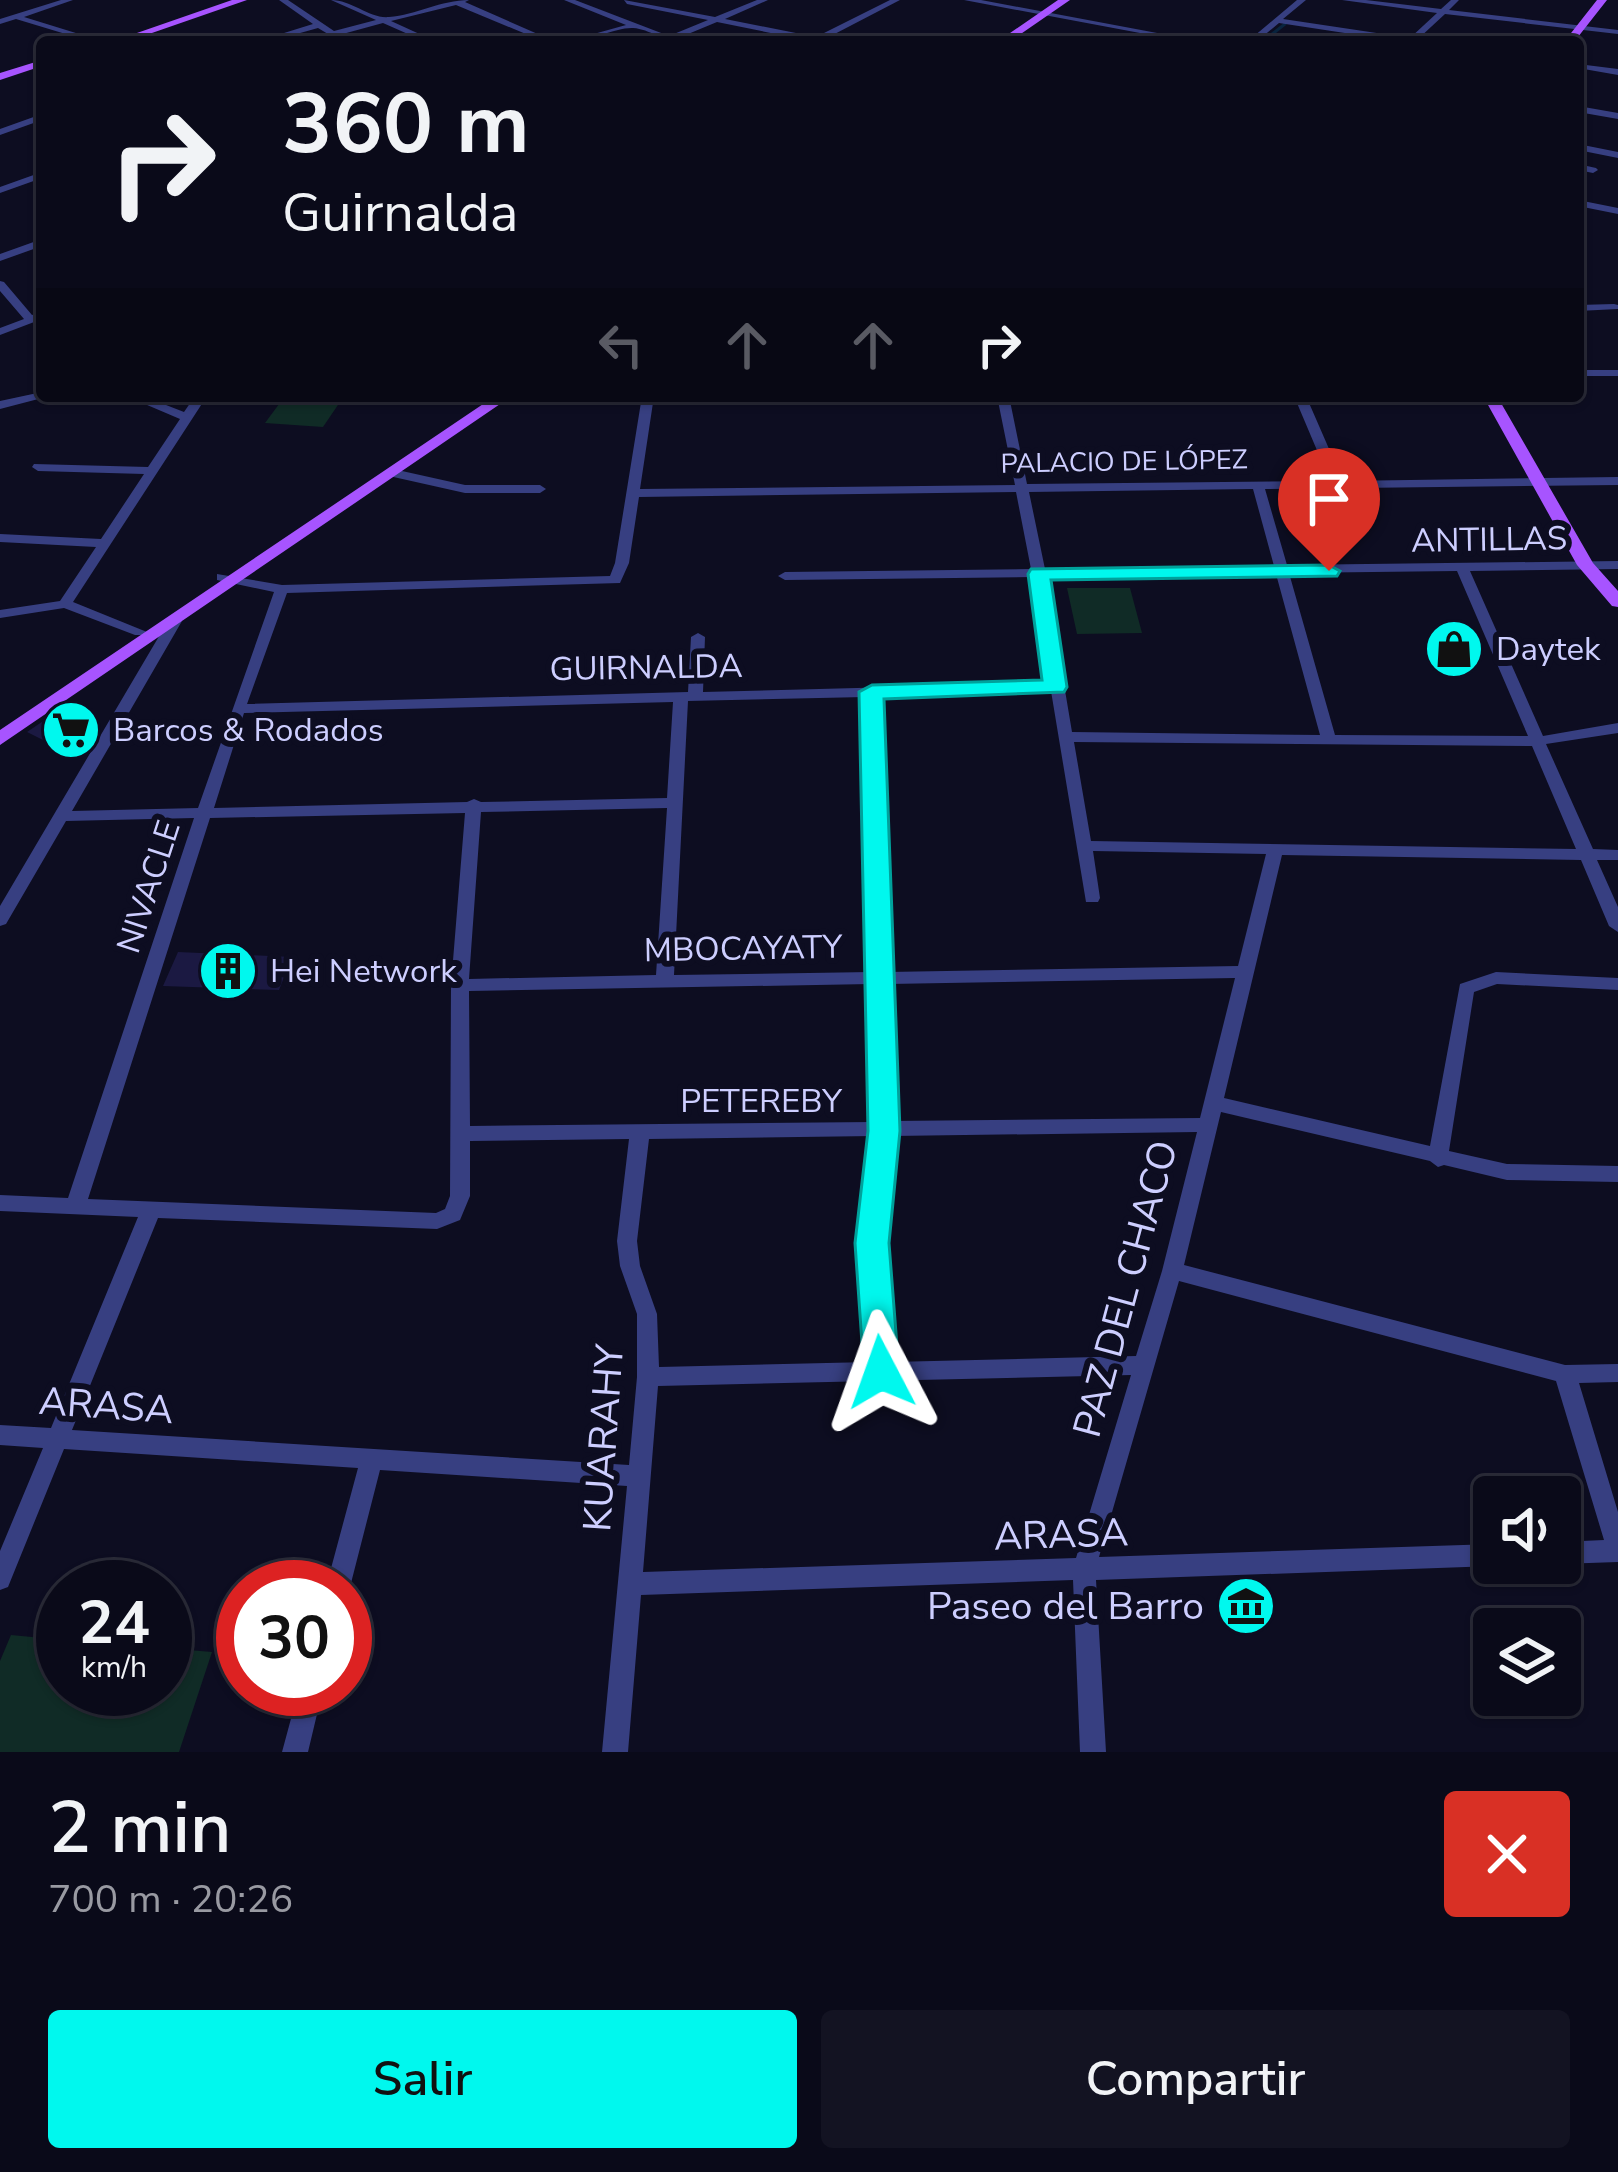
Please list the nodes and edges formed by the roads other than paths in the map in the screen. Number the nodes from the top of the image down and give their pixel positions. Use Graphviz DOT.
graph roads {
  1 [pos="69,0"];
  2 [pos="230,0"];
  3 [pos="242,0"];
  4 [pos="283,0"];
  5 [pos="568,0"];
  6 [pos="764,0"];
  7 [pos="896,0"];
  8 [pos="968,0"];
  9 [pos="1065,0"];
  10 [pos="1079,0"];
  11 [pos="1302,0"];
  12 [pos="1346,0"];
  13 [pos="1455,0"];
  14 [pos="1603,0"];
  15 [pos="341,1"];
  16 [pos="461,1"];
  17 [pos="629,1"];
  18 [pos="598,11"];
  19 [pos="1442,11"];
  20 [pos="1049,15"];
  21 [pos="16,16"];
  22 [pos="722,20"];
  23 [pos="385,21"];
  24 [pos="1279,21"];
  25 [pos="0,22"];
  26 [pos="319,25"];
  27 [pos="634,25"];
  28 [pos="1581,28"];
  29 [pos="1618,32"];
  30 [pos="333,34"];
  31 [pos="83,36"];
  32 [pos="121,36"];
  33 [pos="134,36"];
  34 [pos="280,36"];
  35 [pos="336,36"];
  36 [pos="419,36"];
  37 [pos="539,36"];
  38 [pos="592,36"];
  39 [pos="663,36"];
  40 [pos="683,36"];
  41 [pos="792,36"];
  42 [pos="824,36"];
  43 [pos="1012,36"];
  44 [pos="1024,36"];
  45 [pos="1167,36"];
  46 [pos="1259,36"];
  47 [pos="1375,36"];
  48 [pos="1419,36"];
  49 [pos="1574,36"];
  50 [pos="36,67"];
  51 [pos="1584,67"];
  52 [pos="1618,72"];
  53 [pos="0,79"];
  54 [pos="1618,103"];
  55 [pos="1613,115"];
  56 [pos="36,119"];
  57 [pos="0,123"];
  58 [pos="14,128"];
  59 [pos="0,132"];
  60 [pos="28,132"];
  61 [pos="1584,149"];
  62 [pos="1618,154"];
  63 [pos="1584,168"];
  64 [pos="1593,170"];
  65 [pos="36,177"];
  66 [pos="0,190"];
  67 [pos="1584,203"];
  68 [pos="1618,211"];
  69 [pos="36,244"];
  70 [pos="0,258"];
  71 [pos="0,284"];
  72 [pos="1584,308"];
  73 [pos="1614,308"];
  74 [pos="36,317"];
  75 [pos="0,332"];
  76 [pos="1584,373"];
  77 [pos="1618,373"];
  78 [pos="36,396"];
  79 [pos="147,402"];
  80 [pos="197,402"];
  81 [pos="478,402"];
  82 [pos="496,402"];
  83 [pos="647,402"];
  84 [pos="1004,402"];
  85 [pos="1303,402"];
  86 [pos="1493,402"];
  87 [pos="0,405"];
  88 [pos="186,417"];
  89 [pos="38,467"];
  90 [pos="154,471"];
  91 [pos="393,473"];
  92 [pos="1337,482"];
  93 [pos="1539,482"];
  94 [pos="1618,482"];
  95 [pos="1258,485"];
  96 [pos="1019,487"];
  97 [pos="540,489"];
  98 [pos="631,493"];
  99 [pos="0,538"];
  100 [pos="104,543"];
  101 [pos="1586,565"];
  102 [pos="1618,565"];
  103 [pos="1462,568"];
  104 [pos="1285,572"];
  105 [pos="1039,574"];
  106 [pos="784,576"];
  107 [pos="229,578"];
  108 [pos="282,589"];
  109 [pos="1618,602"];
  110 [pos="65,604"];
  111 [pos="0,614"];
  112 [pos="175,621"];
  113 [pos="140,632"];
  114 [pos="698,637"];
  115 [pos="1055,687"];
  116 [pos="872,692"];
  117 [pos="688,697"];
  118 [pos="238,709"];
  119 [pos="0,724"];
  120 [pos="1618,728"];
  121 [pos="1328,736"];
  122 [pos="1065,737"];
  123 [pos="0,739"];
  124 [pos="1539,741"];
  125 [pos="676,803"];
  126 [pos="474,804"];
  127 [pos="205,812"];
  128 [pos="60,815"];
  129 [pos="1084,845"];
  130 [pos="1276,848"];
  131 [pos="1587,853"];
  132 [pos="1618,855"];
  133 [pos="1092,898"];
  134 [pos="0,920"];
  135 [pos="1618,926"];
  136 [pos="1243,972"];
  137 [pos="881,977"];
  138 [pos="665,979"];
  139 [pos="1618,984"];
  140 [pos="460,985"];
  141 [pos="1211,1114"];
  142 [pos="640,1131"];
  143 [pos="884,1131"];
  144 [pos="458,1134"];
  145 [pos="1438,1159"];
  146 [pos="1618,1174"];
  147 [pos="0,1203"];
  148 [pos="76,1205"];
  149 [pos="151,1210"];
  150 [pos="1172,1270"];
  151 [pos="1143,1366"];
  152 [pos="881,1372"];
  153 [pos="1618,1373"];
  154 [pos="1564,1374"];
  155 [pos="648,1377"];
  156 [pos="0,1435"];
  157 [pos="60,1438"];
  158 [pos="371,1460"];
  159 [pos="639,1476"];
  160 [pos="1618,1551"];
  161 [pos="1581,1552"];
  162 [pos="1473,1556"];
  163 [pos="345,1560"];
  164 [pos="1084,1570"];
  165 [pos="0,1579"];
  166 [pos="630,1584"];
  167 [pos="304,1716"];
  168 [pos="295,1752"];
  169 [pos="615,1752"];
  170 [pos="1093,1752"];
  1 -- 21 [label="street"];
  2 -- 32 [label="main road"];
  3 -- 33 [label="main road"];
  4 -- 26 [label="street"];
  5 -- 18 [label="street"];
  6 -- 22 [label="street"];
  7 -- 42 [label="street"];
  8 -- 20 [label="street"];
  9 -- 20 [label="main road"];
  10 -- 20 [label="main road"];
  11 -- 24 [label="street"];
  12 -- 19 [label="street"];
  13 -- 19 [label="street"];
  14 -- 28 [label="main road"];
  15 -- 23 [label="street"];
  16 -- 23 [label="street"];
  16 -- 37 [label="street"];
  17 -- 18 [label="street"];
  17 -- 22 [label="street"];
  18 -- 27 [label="street"];
  19 -- 28 [label="street"];
  19 -- 48 [label="street"];
  20 -- 43 [label="main road"];
  20 -- 44 [label="main road"];
  20 -- 45 [label="street"];
  21 -- 25 [label="street"];
  21 -- 31 [label="street"];
  22 -- 40 [label="street"];
  22 -- 41 [label="street"];
  23 -- 30 [label="street"];
  23 -- 36 [label="street"];
  24 -- 46 [label="street"];
  24 -- 47 [label="street"];
  26 -- 30 [label="street"];
  26 -- 34 [label="street"];
  27 -- 38 [label="street"];
  27 -- 39 [label="street"];
  28 -- 29 [label="street"];
  28 -- 49 [label="main road"];
  30 -- 35 [label="street"];
  50 -- 53 [label="main road"];
  51 -- 52 [label="street"];
  54 -- 55 [label="street"];
  56 -- 58 [label="street"];
  57 -- 58 [label="street"];
  58 -- 59 [label="street"];
  58 -- 60 [label="street"];
  61 -- 62 [label="street"];
  63 -- 64 [label="street"];
  65 -- 66 [label="street"];
  67 -- 68 [label="street"];
  69 -- 70 [label="street"];
  71 -- 74 [label="street"];
  72 -- 73 [label="street"];
  74 -- 75 [label="street"];
  76 -- 77 [label="street"];
  78 -- 87 [label="street"];
  79 -- 88 [label="street"];
  80 -- 88 [label="street"];
  81 -- 107 [label="main road"];
  82 -- 91 [label="main road"];
  83 -- 98 [label="street"];
  84 -- 96 [label="street"];
  85 -- 92 [label="street"];
  86 -- 93 [label="main road"];
  88 -- 90 [label="street"];
  89 -- 90 [label="street"];
  90 -- 100 [label="street"];
  91 -- 97 [label="street"];
  91 -- 107 [label="main road"];
  92 -- 93 [label="street, PALACIO DE LÓPEZ"];
  92 -- 95 [label="street, PALACIO DE LÓPEZ"];
  93 -- 94 [label="street, PALACIO DE LÓPEZ"];
  93 -- 101 [label="main road"];
  95 -- 96 [label="street, PALACIO DE LÓPEZ"];
  95 -- 104 [label="street"];
  96 -- 98 [label="street, PALACIO DE LÓPEZ"];
  96 -- 105 [label="street"];
  98 -- 108 [label="street"];
  99 -- 100 [label="street"];
  100 -- 110 [label="street"];
  101 -- 102 [label="street, ANTILLAS"];
  101 -- 103 [label="street, ANTILLAS"];
  101 -- 109 [label="main road"];
  103 -- 104 [label="street, ANTILLAS"];
  103 -- 124 [label="street"];
  104 -- 105 [label="street, ANTILLAS"];
  104 -- 121 [label="street"];
  105 -- 106 [label="street, ANTILLAS"];
  105 -- 115 [label="street"];
  107 -- 108 [label="street"];
  107 -- 112 [label="main road"];
  107 -- 113 [label="main road"];
  108 -- 118 [label="street, NIVACLE"];
  110 -- 111 [label="street"];
  110 -- 113 [label="street"];
  112 -- 123 [label="main road"];
  112 -- 128 [label="street"];
  113 -- 119 [label="main road"];
  114 -- 117 [label="street"];
  115 -- 116 [label="street, GUIRNALDA"];
  115 -- 122 [label="street"];
  116 -- 117 [label="street, GUIRNALDA"];
  116 -- 137 [label="street"];
  117 -- 118 [label="street, GUIRNALDA"];
  117 -- 125 [label="street"];
  118 -- 127 [label="street, NIVACLE"];
  120 -- 124 [label="street"];
  121 -- 122 [label="street"];
  121 -- 124 [label="street"];
  122 -- 129 [label="street"];
  124 -- 131 [label="street"];
  125 -- 126 [label="street"];
  125 -- 138 [label="street"];
  126 -- 127 [label="street"];
  126 -- 140 [label="street"];
  127 -- 128 [label="street"];
  127 -- 148 [label="street, NIVACLE"];
  128 -- 134 [label="street"];
  129 -- 130 [label="street"];
  129 -- 133 [label="street"];
  130 -- 131 [label="street"];
  130 -- 136 [label="street, PAZ DEL CHACO"];
  131 -- 132 [label="street"];
  131 -- 135 [label="street"];
  136 -- 137 [label="street, MBOCAYATY"];
  136 -- 141 [label="street, PAZ DEL CHACO"];
  137 -- 138 [label="street, MBOCAYATY"];
  137 -- 143 [label="street"];
  138 -- 140 [label="street, MBOCAYATY"];
  139 -- 145 [label="street"];
  140 -- 144 [label="street"];
  141 -- 143 [label="street, PETEREBY"];
  141 -- 145 [label="street, PETEREBY"];
  141 -- 150 [label="street, PAZ DEL CHACO"];
  142 -- 143 [label="street, PETEREBY"];
  142 -- 144 [label="street, PETEREBY"];
  142 -- 155 [label="street, KUARAHY"];
  143 -- 152 [label="street"];
  144 -- 149 [label="street"];
  145 -- 146 [label="street, PETEREBY"];
  147 -- 148 [label="street"];
  148 -- 149 [label="street"];
  149 -- 157 [label="street"];
  150 -- 151 [label="street, PAZ DEL CHACO"];
  150 -- 154 [label="street"];
  151 -- 152 [label="street"];
  151 -- 164 [label="street, PAZ DEL CHACO"];
  152 -- 155 [label="street"];
  153 -- 154 [label="street"];
  154 -- 160 [label="street"];
  155 -- 159 [label="street, KUARAHY"];
  156 -- 157 [label="street, ARASA"];
  157 -- 158 [label="street, ARASA"];
  157 -- 165 [label="street"];
  158 -- 159 [label="street, ARASA"];
  158 -- 163 [label="street"];
  159 -- 166 [label="street, KUARAHY"];
  160 -- 161 [label="street"];
  162 -- 164 [label="street, ARASA"];
  164 -- 166 [label="street, ARASA"];
  164 -- 170 [label="street, PAZ DEL CHACO"];
  166 -- 169 [label="street, KUARAHY"];
  167 -- 168 [label="street"];
}
